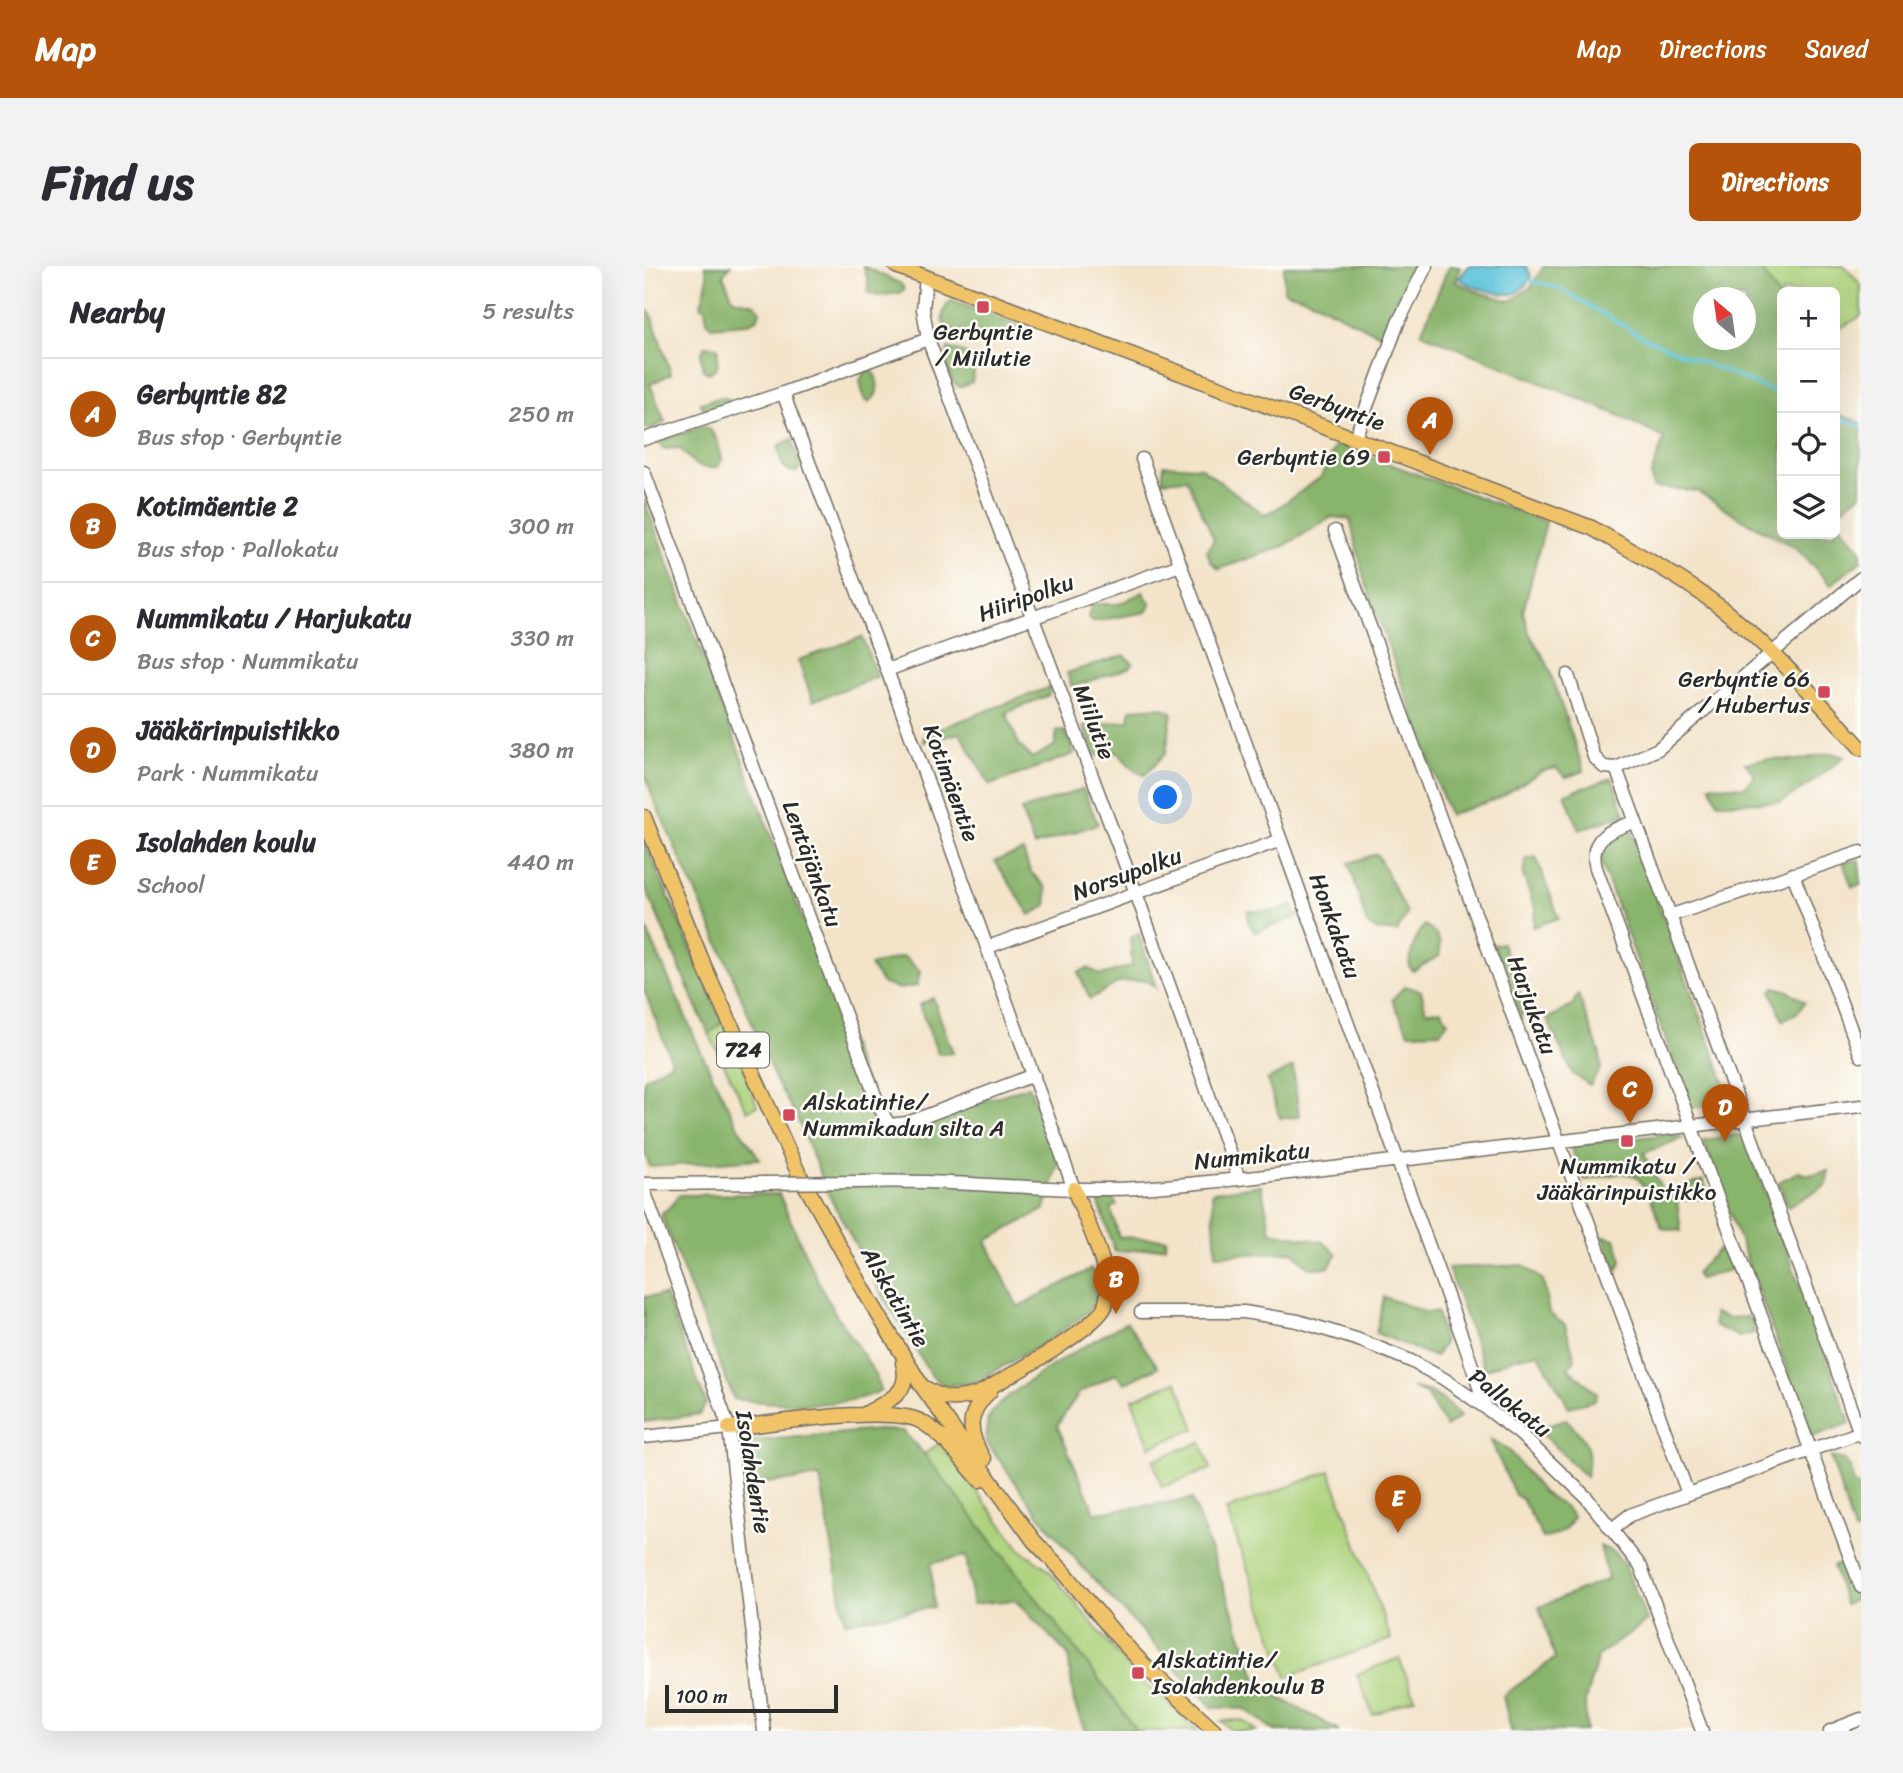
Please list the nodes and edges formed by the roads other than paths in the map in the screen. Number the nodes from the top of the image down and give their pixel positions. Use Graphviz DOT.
graph roads {
  1 [pos="896,266"];
  2 [pos="1426,266"];
  3 [pos="926,277"];
  4 [pos="928,339"];
  5 [pos="783,393"];
  6 [pos="1355,438"];
  7 [pos="644,439"];
  8 [pos="1142,459"];
  9 [pos="644,472"];
  10 [pos="1335,531"];
  11 [pos="1180,565"];
  12 [pos="1861,578"];
  13 [pos="1033,618"];
  14 [pos="1773,653"];
  15 [pos="887,670"];
  16 [pos="1568,675"];
  17 [pos="1861,748"];
  18 [pos="1616,768"];
  19 [pos="644,817"];
  20 [pos="1634,822"];
  21 [pos="1281,840"];
  22 [pos="1861,852"];
  23 [pos="1793,874"];
  24 [pos="1136,893"];
  25 [pos="1669,916"];
  26 [pos="988,947"];
  27 [pos="1861,1056"];
  28 [pos="1034,1074"];
  29 [pos="1861,1106"];
  30 [pos="1744,1120"];
  31 [pos="1691,1126"];
  32 [pos="1558,1140"];
  33 [pos="1398,1160"];
  34 [pos="1239,1179"];
  35 [pos="644,1184"];
  36 [pos="1074,1189"];
  37 [pos="644,1190"];
  38 [pos="1142,1312"];
  39 [pos="900,1352"];
  40 [pos="1001,1381"];
  41 [pos="921,1385"];
  42 [pos="1486,1408"];
  43 [pos="865,1414"];
  44 [pos="729,1428"];
  45 [pos="1861,1434"];
  46 [pos="644,1437"];
  47 [pos="1811,1450"];
  48 [pos="1688,1494"];
  49 [pos="1612,1529"];
  50 [pos="1034,1541"];
  51 [pos="1064,1572"];
  52 [pos="1861,1587"];
  53 [pos="1861,1719"];
  54 [pos="764,1731"];
  55 [pos="1214,1731"];
  56 [pos="1702,1731"];
  57 [pos="1830,1731"];
  1 -- 3 [label="main road, Gerbyntie"];
  2 -- 6 [label="street"];
  3 -- 4 [label="street, Miilutie"];
  3 -- 6 [label="main road, Gerbyntie"];
  4 -- 5 [label="street"];
  4 -- 13 [label="street, Miilutie"];
  5 -- 7 [label="street"];
  5 -- 15 [label="street, Kotimäentie"];
  6 -- 14 [label="main road, Gerbyntie"];
  8 -- 11 [label="street, Honkakatu"];
  9 -- 28 [label="street, Lentäjänkatu"];
  10 -- 32 [label="street, Harjukatu"];
  11 -- 13 [label="street, Hiiripolku"];
  11 -- 21 [label="street, Honkakatu"];
  12 -- 14 [label="street"];
  13 -- 15 [label="street, Hiiripolku"];
  13 -- 24 [label="street, Miilutie"];
  14 -- 17 [label="main road, Gerbyntie"];
  14 -- 18 [label="street"];
  15 -- 26 [label="street, Kotimäentie"];
  16 -- 18 [label="street"];
  18 -- 20 [label="street"];
  19 -- 39 [label="main road, Alskatintie / 724"];
  20 -- 25 [label="street"];
  20 -- 31 [label="street"];
  21 -- 24 [label="street, Norsupolku"];
  21 -- 33 [label="street, Honkakatu"];
  22 -- 23 [label="street"];
  23 -- 25 [label="street"];
  23 -- 27 [label="street"];
  24 -- 26 [label="street, Norsupolku"];
  24 -- 34 [label="street, Miilutie"];
  25 -- 30 [label="street"];
  26 -- 28 [label="street, Kotimäentie"];
  28 -- 36 [label="street, Kotimäentie"];
  29 -- 30 [label="street, Nummikatu"];
  30 -- 31 [label="street, Nummikatu"];
  30 -- 45 [label="street"];
  31 -- 32 [label="street, Nummikatu"];
  31 -- 47 [label="street"];
  32 -- 33 [label="street, Nummikatu"];
  32 -- 48 [label="street, Harjukatu"];
  33 -- 34 [label="street, Nummikatu"];
  33 -- 42 [label="street, Honkakatu"];
  34 -- 36 [label="street, Nummikatu"];
  35 -- 36 [label="street, Nummikatu, bridge"];
  36 -- 40 [label="main road"];
  37 -- 44 [label="street, Isolahdentie"];
  38 -- 42 [label="street, Pallokatu"];
  39 -- 41 [label="main road, Alskatintie / 724"];
  39 -- 43 [label="main road"];
  40 -- 41 [label="main road"];
  40 -- 51 [label="main road"];
  41 -- 50 [label="main road, Alskatintie / 724"];
  42 -- 49 [label="street, Pallokatu"];
  43 -- 44 [label="main road"];
  43 -- 50 [label="main road"];
  44 -- 46 [label="street"];
  44 -- 54 [label="street, Isolahdentie"];
  45 -- 47 [label="street"];
  47 -- 48 [label="street"];
  47 -- 52 [label="street"];
  48 -- 49 [label="street"];
  49 -- 56 [label="street, Pallokatu"];
  50 -- 51 [label="main road, Alskatintie / 724"];
  51 -- 55 [label="main road, Alskatintie / 724"];
  53 -- 57 [label="street"];
}
